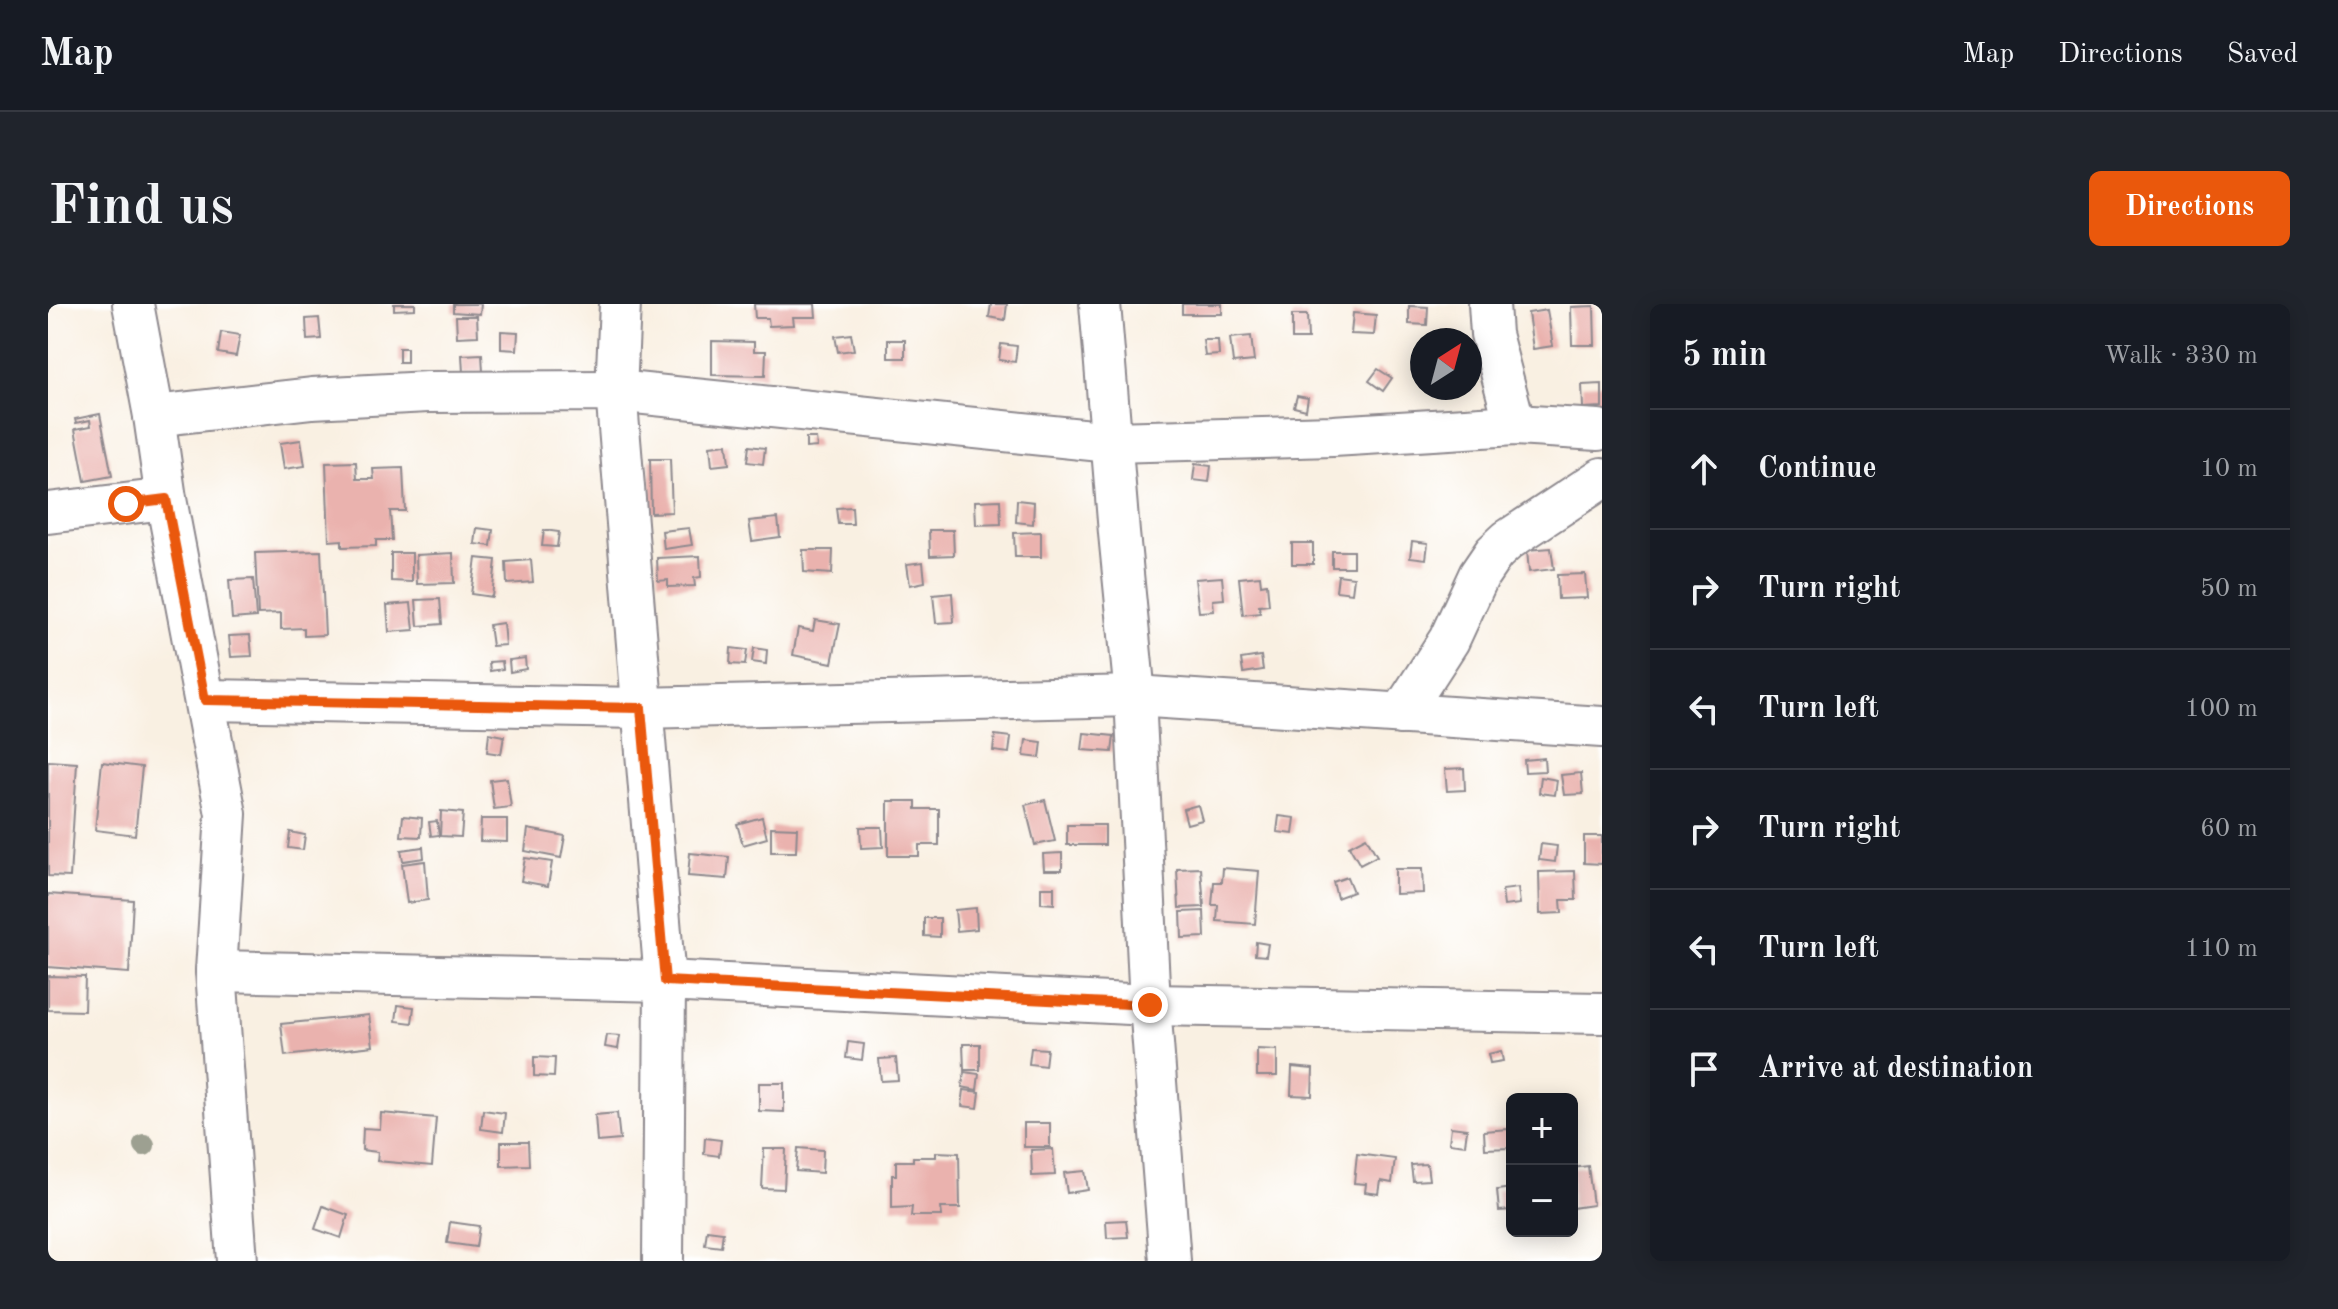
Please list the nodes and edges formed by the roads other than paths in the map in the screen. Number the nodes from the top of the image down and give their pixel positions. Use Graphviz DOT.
graph roads {
  1 [pos="133,304"];
  2 [pos="1100,304"];
  3 [pos="1489,304"];
  4 [pos="618,308"];
  5 [pos="616,391"];
  6 [pos="154,416"];
  7 [pos="1515,425"];
  8 [pos="1600,430"];
  9 [pos="1111,442"];
  10 [pos="1602,472"];
  11 [pos="1602,478"];
  12 [pos="166,499"];
  13 [pos="48,513"];
  14 [pos="1135,696"];
  15 [pos="205,700"];
  16 [pos="641,708"];
  17 [pos="1401,714"];
  18 [pos="1602,727"];
  19 [pos="216,971"];
  20 [pos="665,981"];
  21 [pos="1150,1005"];
  22 [pos="1602,1013"];
  23 [pos="237,1261"];
  24 [pos="663,1261"];
  25 [pos="1170,1261"];
  1 -- 6 [label="street"];
  2 -- 9 [label="street"];
  3 -- 7 [label="street"];
  4 -- 5 [label="street"];
  5 -- 6 [label="street"];
  5 -- 9 [label="street"];
  5 -- 16 [label="street"];
  6 -- 12 [label="street"];
  7 -- 8 [label="street"];
  7 -- 9 [label="street"];
  8 -- 10 [label="street"];
  9 -- 14 [label="street"];
  11 -- 17 [label="street"];
  12 -- 13 [label="street"];
  12 -- 15 [label="street"];
  14 -- 16 [label="street"];
  14 -- 17 [label="street"];
  14 -- 21 [label="street"];
  15 -- 16 [label="street"];
  15 -- 19 [label="street"];
  16 -- 20 [label="street"];
  17 -- 18 [label="street"];
  19 -- 20 [label="street"];
  19 -- 23 [label="street"];
  20 -- 21 [label="street"];
  20 -- 24 [label="street"];
  21 -- 22 [label="street"];
  21 -- 25 [label="street"];
}
